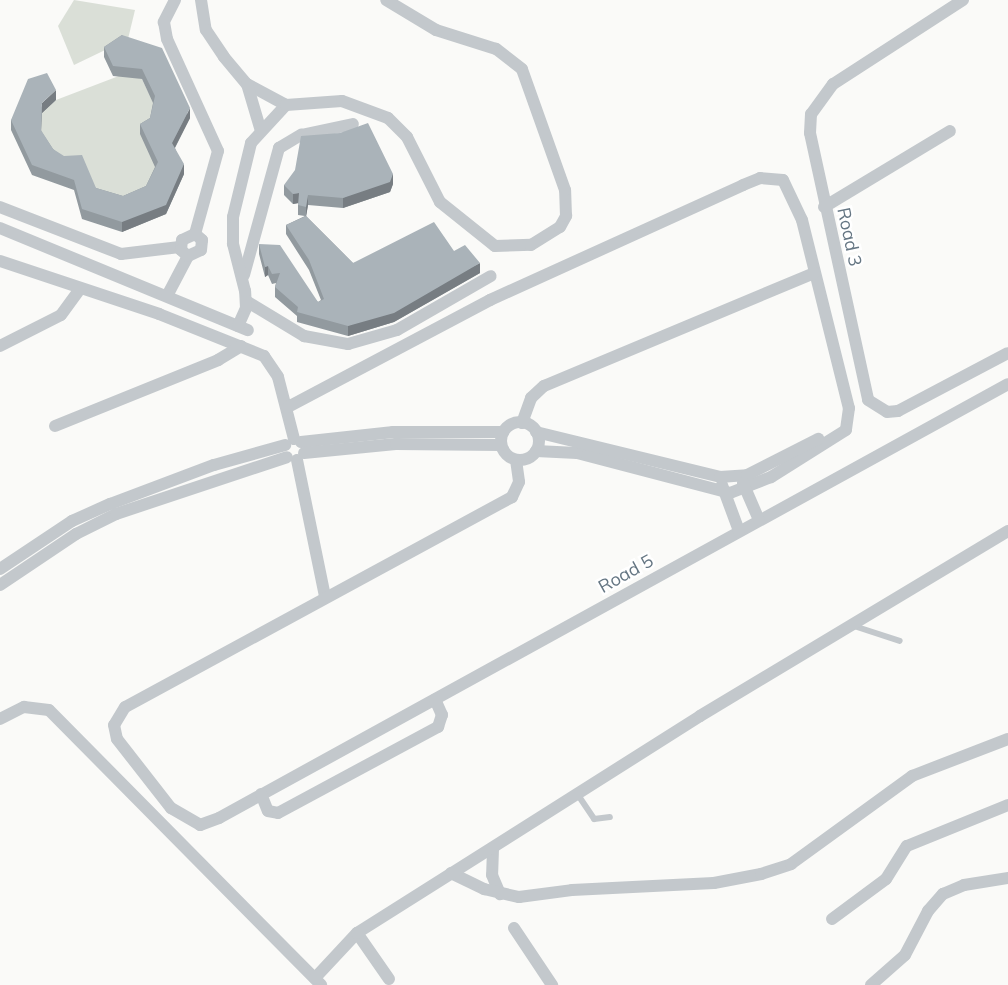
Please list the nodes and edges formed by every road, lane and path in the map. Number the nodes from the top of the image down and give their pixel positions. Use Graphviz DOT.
graph roads {
  1 [pos="175,0"];
  2 [pos="201,0"];
  3 [pos="386,0"];
  4 [pos="964,0"];
  5 [pos="248,84"];
  6 [pos="286,105"];
  7 [pos="353,124"];
  8 [pos="260,128"];
  9 [pos="950,131"];
  10 [pos="0,207"];
  11 [pos="824,207"];
  12 [pos="0,228"];
  13 [pos="195,234"];
  14 [pos="184,251"];
  15 [pos="0,262"];
  16 [pos="814,273"];
  17 [pos="244,275"];
  18 [pos="491,276"];
  19 [pos="79,290"];
  20 [pos="167,296"];
  21 [pos="246,301"];
  22 [pos="0,346"];
  23 [pos="240,346"];
  24 [pos="1008,353"];
  25 [pos="1008,384"];
  26 [pos="288,407"];
  27 [pos="850,420"];
  28 [pos="522,423"];
  29 [pos="55,426"];
  30 [pos="503,432"];
  31 [pos="536,432"];
  32 [pos="501,446"];
  33 [pos="294,449"];
  34 [pos="536,451"];
  35 [pos="516,460"];
  36 [pos="742,476"];
  37 [pos="720,477"];
  38 [pos="744,490"];
  39 [pos="723,492"];
  40 [pos="759,520"];
  41 [pos="739,531"];
  42 [pos="1008,531"];
  43 [pos="2,577"];
  44 [pos="325,596"];
  45 [pos="854,626"];
  46 [pos="900,640"];
  47 [pos="435,699"];
  48 [pos="0,719"];
  49 [pos="1008,739"];
  50 [pos="261,794"];
  51 [pos="578,795"];
  52 [pos="1008,805"];
  53 [pos="610,817"];
  54 [pos="493,849"];
  55 [pos="451,873"];
  56 [pos="1008,878"];
  57 [pos="500,894"];
  58 [pos="832,919"];
  59 [pos="514,928"];
  60 [pos="357,933"];
  61 [pos="389,979"];
  62 [pos="318,982"];
  63 [pos="552,985"];
  64 [pos="870,985"];
  1 -- 13 [label="street"];
  2 -- 5 [label="street"];
  3 -- 6 [label="street"];
  4 -- 11 [label="street, Road 3"];
  5 -- 6 [label="street"];
  5 -- 8 [label="street"];
  6 -- 8 [label="street"];
  7 -- 17 [label="street"];
  8 -- 17 [label="street"];
  9 -- 11 [label="street"];
  10 -- 14 [label="street"];
  11 -- 24 [label="street, Road 3"];
  12 -- 20 [label="street"];
  13 -- 14 [label="street"];
  13 -- 14 [label="street"];
  14 -- 20 [label="street"];
  15 -- 19 [label="street"];
  16 -- 26 [label="street"];
  16 -- 27 [label="street"];
  16 -- 28 [label="street"];
  17 -- 21 [label="street"];
  18 -- 21 [label="street"];
  19 -- 22 [label="street"];
  19 -- 23 [label="street"];
  20 -- 21 [label="street"];
  23 -- 26 [label="street"];
  23 -- 29 [label="street"];
  25 -- 40 [label="street, Road 5"];
  26 -- 33 [label="street"];
  27 -- 36 [label="street"];
  27 -- 38 [label="street"];
  28 -- 30 [label="street"];
  28 -- 31 [label="street"];
  30 -- 32 [label="street"];
  30 -- 33 [label="street"];
  31 -- 34 [label="street"];
  31 -- 37 [label="street"];
  32 -- 33 [label="street"];
  32 -- 35 [label="street"];
  33 -- 43 [label="street"];
  33 -- 44 [label="street"];
  34 -- 35 [label="street"];
  34 -- 39 [label="street"];
  35 -- 44 [label="street"];
  36 -- 37 [label="street"];
  36 -- 38 [label="street"];
  37 -- 39 [label="street"];
  38 -- 39 [label="street"];
  38 -- 40 [label="street"];
  39 -- 41 [label="street"];
  40 -- 41 [label="street, Road 5"];
  41 -- 47 [label="street, Road 5"];
  42 -- 45 [label="street"];
  44 -- 50 [label="street, Road 5"];
  45 -- 46 [label="lane"];
  45 -- 51 [label="street"];
  47 -- 50 [label="street, Road 5"];
  47 -- 50 [label="street"];
  48 -- 62 [label="street"];
  49 -- 57 [label="street"];
  51 -- 53 [label="lane"];
  51 -- 54 [label="street"];
  52 -- 58 [label="street"];
  54 -- 55 [label="street"];
  54 -- 57 [label="street"];
  55 -- 57 [label="street"];
  55 -- 60 [label="street"];
  56 -- 64 [label="street"];
  59 -- 63 [label="street"];
  60 -- 61 [label="street"];
  60 -- 62 [label="street"];
}
